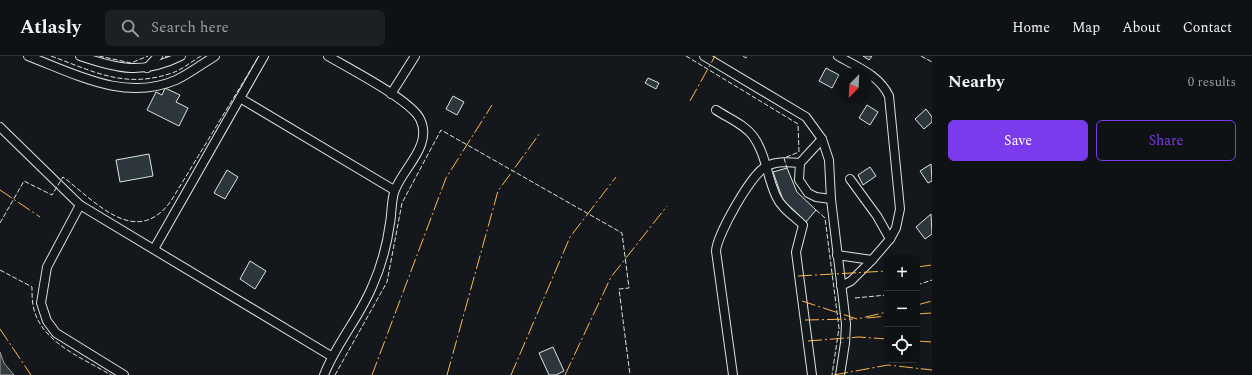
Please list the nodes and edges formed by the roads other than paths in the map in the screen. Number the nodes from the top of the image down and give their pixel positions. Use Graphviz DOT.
graph roads {
  1 [pos="28,56"];
  2 [pos="80,56"];
  3 [pos="158,56"];
  4 [pos="181,56"];
  5 [pos="215,56"];
  6 [pos="264,56"];
  7 [pos="328,56"];
  8 [pos="415,56"];
  9 [pos="704,56"];
  10 [pos="838,56"];
  11 [pos="147,68"];
  12 [pos="391,94"];
  13 [pos="240,98"];
  14 [pos="716,110"];
  15 [pos="0,127"];
  16 [pos="822,139"];
  17 [pos="800,164"];
  18 [pos="767,166"];
  19 [pos="850,179"];
  20 [pos="394,190"];
  21 [pos="831,199"];
  22 [pos="80,205"];
  23 [pos="890,239"];
  24 [pos="154,249"];
  25 [pos="837,255"];
  26 [pos="872,260"];
  27 [pos="841,286"];
  28 [pos="331,356"];
  29 [pos="124,375"];
  30 [pos="324,375"];
  31 [pos="733,375"];
  32 [pos="812,375"];
  33 [pos="840,375"];
  1 -- 5 [label="street"];
  2 -- 11 [label="street"];
  3 -- 11 [label="street"];
  4 -- 11 [label="street"];
  6 -- 13 [label="street"];
  7 -- 12 [label="street"];
  8 -- 12 [label="street"];
  9 -- 16 [label="street"];
  10 -- 23 [label="street"];
  12 -- 20 [label="street"];
  13 -- 20 [label="street"];
  13 -- 24 [label="street"];
  14 -- 18 [label="street"];
  15 -- 22 [label="street"];
  16 -- 17 [label="street"];
  16 -- 21 [label="street"];
  17 -- 18 [label="street"];
  17 -- 21 [label="street"];
  18 -- 31 [label="street"];
  18 -- 32 [label="street"];
  19 -- 23 [label="street"];
  20 -- 28 [label="street"];
  21 -- 25 [label="street"];
  22 -- 24 [label="street"];
  22 -- 29 [label="street"];
  23 -- 26 [label="street"];
  24 -- 28 [label="street"];
  25 -- 26 [label="street"];
  25 -- 27 [label="street"];
  26 -- 27 [label="street"];
  27 -- 33 [label="street"];
  28 -- 30 [label="street"];
}
